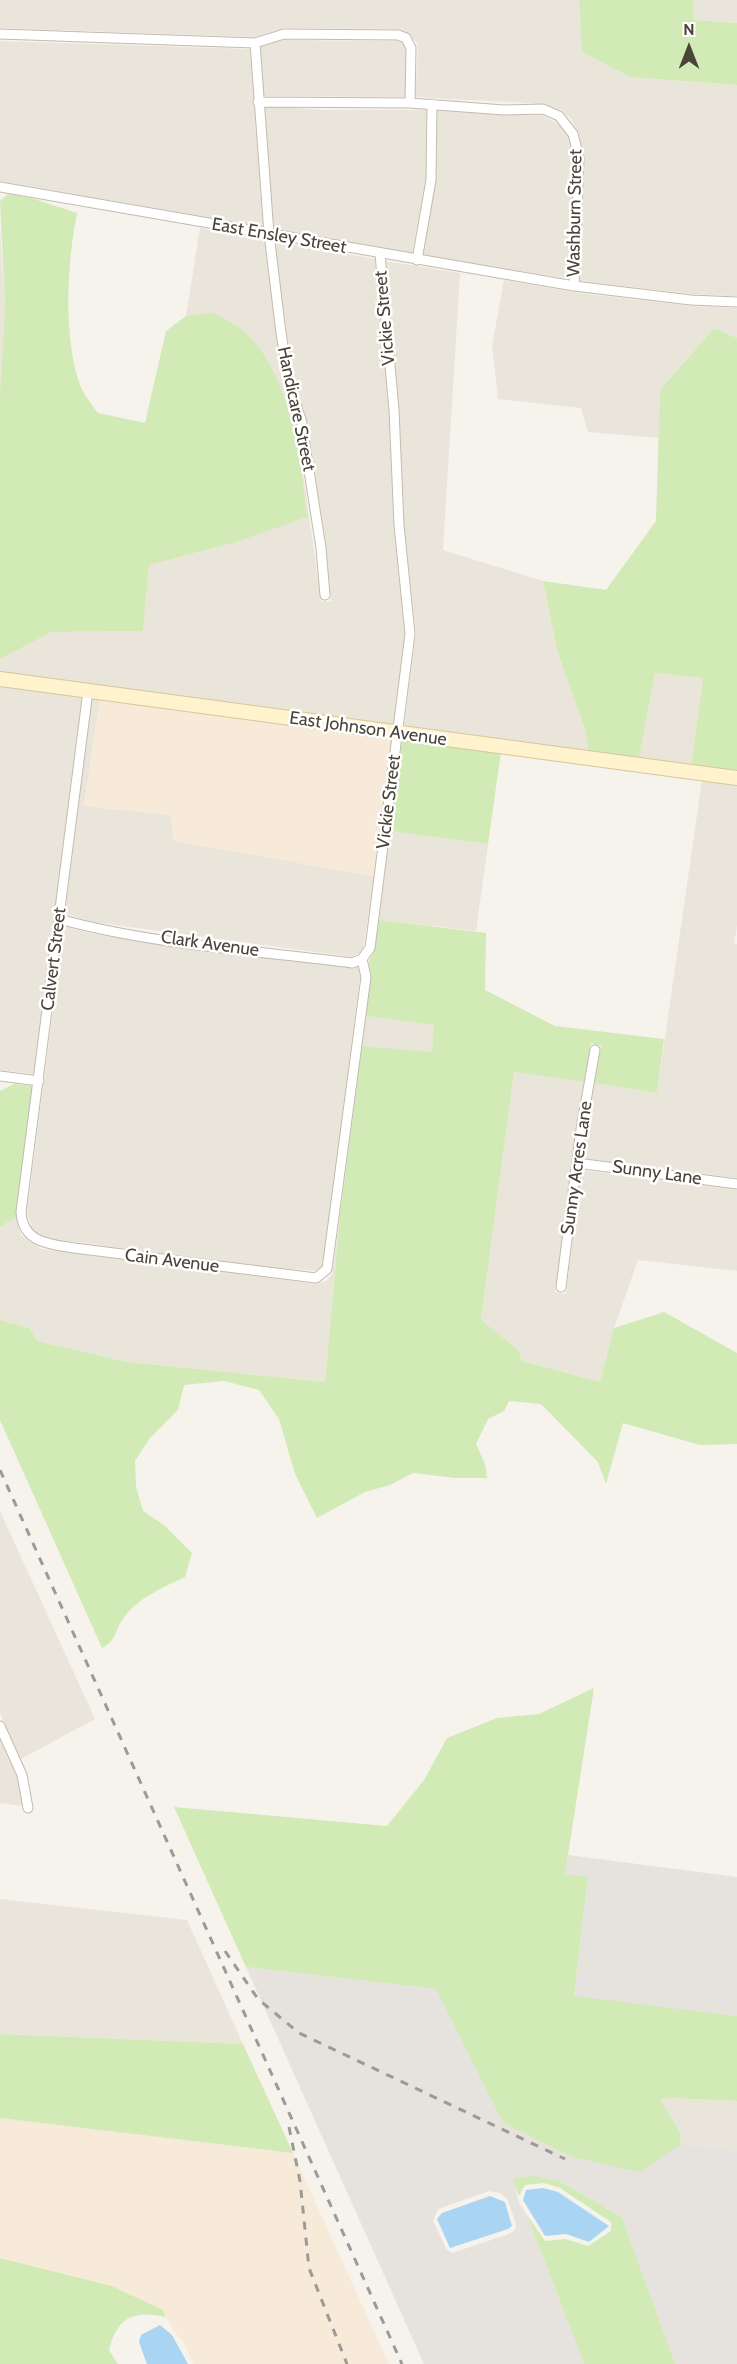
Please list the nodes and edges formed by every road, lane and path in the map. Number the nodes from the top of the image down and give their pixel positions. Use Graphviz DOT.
graph roads {
  1 [pos="0,34"];
  2 [pos="260,41"];
  3 [pos="258,102"];
  4 [pos="410,103"];
  5 [pos="432,104"];
  6 [pos="0,187"];
  7 [pos="269,234"];
  8 [pos="380,254"];
  9 [pos="417,260"];
  10 [pos="574,286"];
  11 [pos="737,302"];
  12 [pos="326,596"];
  13 [pos="0,679"];
  14 [pos="88,691"];
  15 [pos="398,733"];
  16 [pos="737,778"];
  17 [pos="59,919"];
  18 [pos="362,959"];
  19 [pos="595,1050"];
  20 [pos="0,1076"];
  21 [pos="39,1080"];
  22 [pos="577,1163"];
  23 [pos="737,1184"];
  24 [pos="24,1228"];
  25 [pos="325,1273"];
  26 [pos="561,1287"];
  27 [pos="0,1726"];
  28 [pos="28,1808"];
  1 -- 2 [label="street"];
  2 -- 3 [label="street, Handicare Street"];
  2 -- 4 [label="street"];
  3 -- 4 [label="street, Washburn Street"];
  3 -- 7 [label="street, Handicare Street"];
  4 -- 5 [label="street, Washburn Street"];
  5 -- 9 [label="street, Vickie Street"];
  5 -- 10 [label="street, Washburn Street"];
  6 -- 7 [label="street, East Ensley Street"];
  7 -- 8 [label="street, East Ensley Street"];
  7 -- 12 [label="street, Handicare Street"];
  8 -- 9 [label="street, East Ensley Street"];
  8 -- 15 [label="street, Vickie Street"];
  9 -- 10 [label="street, East Ensley Street"];
  10 -- 11 [label="street, East Ensley Street"];
  13 -- 14 [label="main road, East Johnson Avenue"];
  14 -- 15 [label="main road, East Johnson Avenue"];
  14 -- 17 [label="street, Calvert Street"];
  15 -- 16 [label="main road, East Johnson Avenue"];
  15 -- 18 [label="street, Vickie Street"];
  17 -- 18 [label="street, Clark Avenue"];
  17 -- 21 [label="street, Calvert Street"];
  18 -- 25 [label="street, Vickie Street"];
  19 -- 22 [label="street, Sunny Acres Lane"];
  20 -- 21 [label="street"];
  21 -- 24 [label="street, Calvert Street"];
  22 -- 23 [label="street, Sunny Lane"];
  22 -- 26 [label="street, Sunny Acres Lane"];
  24 -- 25 [label="street, Cain Avenue"];
  27 -- 28 [label="street"];
}
